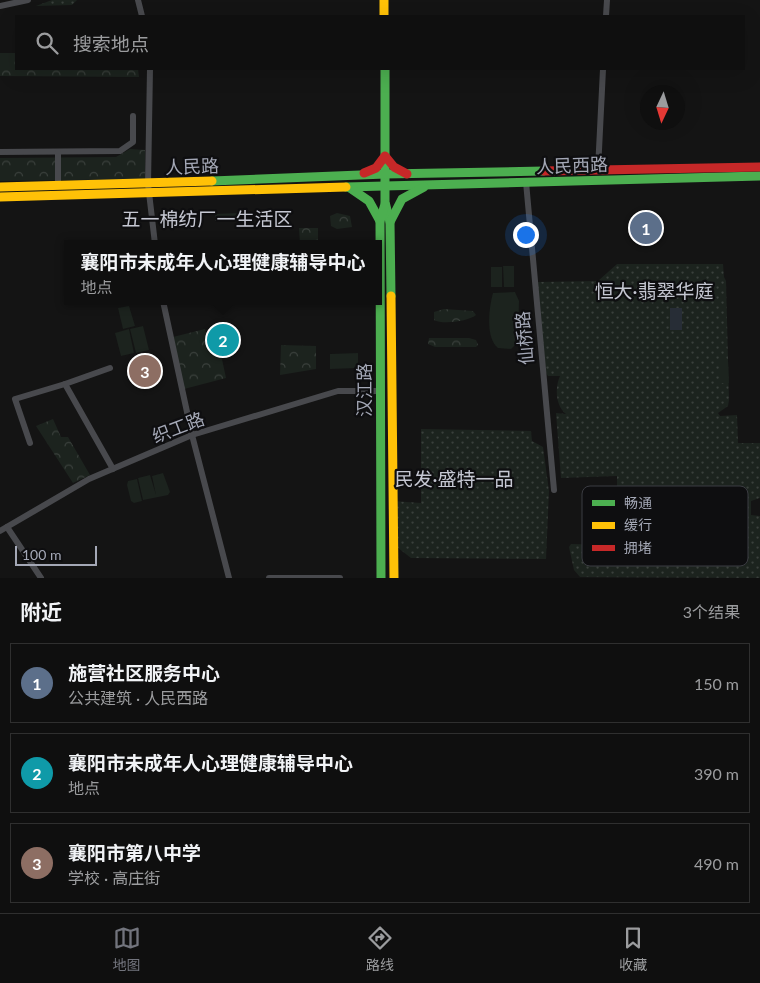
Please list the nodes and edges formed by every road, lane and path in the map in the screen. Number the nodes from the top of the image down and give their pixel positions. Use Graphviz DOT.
graph roads {
  1 [pos="28,0"];
  2 [pos="138,0"];
  3 [pos="384,0"];
  4 [pos="606,0"];
  5 [pos="0,6"];
  6 [pos="142,15"];
  7 [pos="384,15"];
  8 [pos="606,15"];
  9 [pos="150,70"];
  10 [pos="385,70"];
  11 [pos="603,70"];
  12 [pos="133,116"];
  13 [pos="0,152"];
  14 [pos="58,152"];
  15 [pos="385,156"];
  16 [pos="760,167"];
  17 [pos="598,170"];
  18 [pos="385,174"];
  19 [pos="407,174"];
  20 [pos="358,175"];
  21 [pos="760,176"];
  22 [pos="526,182"];
  23 [pos="148,184"];
  24 [pos="58,186"];
  25 [pos="385,186"];
  26 [pos="426,186"];
  27 [pos="0,187"];
  28 [pos="350,188"];
  29 [pos="149,194"];
  30 [pos="0,197"];
  31 [pos="385,202"];
  32 [pos="380,221"];
  33 [pos="390,222"];
  34 [pos="155,240"];
  35 [pos="380,240"];
  36 [pos="164,305"];
  37 [pos="380,305"];
  38 [pos="110,368"];
  39 [pos="66,384"];
  40 [pos="380,391"];
  41 [pos="192,435"];
  42 [pos="30,443"];
  43 [pos="112,469"];
  44 [pos="554,490"];
  45 [pos="7,527"];
  46 [pos="0,531"];
  47 [pos="41,578"];
  48 [pos="229,578"];
  49 [pos="269,578"];
  50 [pos="340,578"];
  51 [pos="381,578"];
  52 [pos="394,578"];
  1 -- 5 [label="street"];
  2 -- 6 [label="street"];
  3 -- 7 [label="main road"];
  4 -- 8 [label="street"];
  9 -- 23 [label="street"];
  10 -- 15 [label="main road, 汉江路"];
  11 -- 17 [label="street"];
  12 -- 14 [label="street"];
  13 -- 14 [label="street"];
  14 -- 24 [label="street"];
  15 -- 18 [label="main road, 汉江路"];
  15 -- 19 [label="main road"];
  15 -- 20 [label="main road"];
  16 -- 17 [label="main road, 人民西路"];
  17 -- 19 [label="main road, 人民西路"];
  18 -- 19 [label="main road, 人民西路"];
  18 -- 20 [label="main road, 人民路"];
  18 -- 25 [label="main road, 汉江路"];
  20 -- 23 [label="main road, 人民路"];
  21 -- 22 [label="main road, 人民西路"];
  22 -- 26 [label="main road, 人民西路"];
  22 -- 44 [label="street, 仙桥路"];
  23 -- 24 [label="main road, 人民路"];
  23 -- 29 [label="street"];
  24 -- 27 [label="main road, 人民路"];
  25 -- 26 [label="main road, 人民西路"];
  25 -- 28 [label="main road, 人民路"];
  25 -- 31 [label="main road, 汉江路"];
  26 -- 33 [label="main road"];
  28 -- 29 [label="main road, 人民路"];
  28 -- 32 [label="main road"];
  29 -- 30 [label="main road, 人民路"];
  29 -- 34 [label="street"];
  31 -- 32 [label="main road, 汉江路"];
  31 -- 33 [label="main road, 汉江路"];
  32 -- 35 [label="main road, 汉江路"];
  33 -- 52 [label="main road, 汉江路"];
  36 -- 41 [label="street"];
  37 -- 40 [label="main road, 汉江路"];
  38 -- 39 [label="street"];
  39 -- 42 [label="street"];
  39 -- 43 [label="street"];
  40 -- 41 [label="street, 织工路"];
  40 -- 51 [label="main road, 汉江路"];
  41 -- 43 [label="street, 织工路"];
  41 -- 48 [label="street"];
  43 -- 45 [label="street, 织工路"];
  45 -- 46 [label="street, 织工路"];
  45 -- 47 [label="street"];
  49 -- 50 [label="street"];
}
